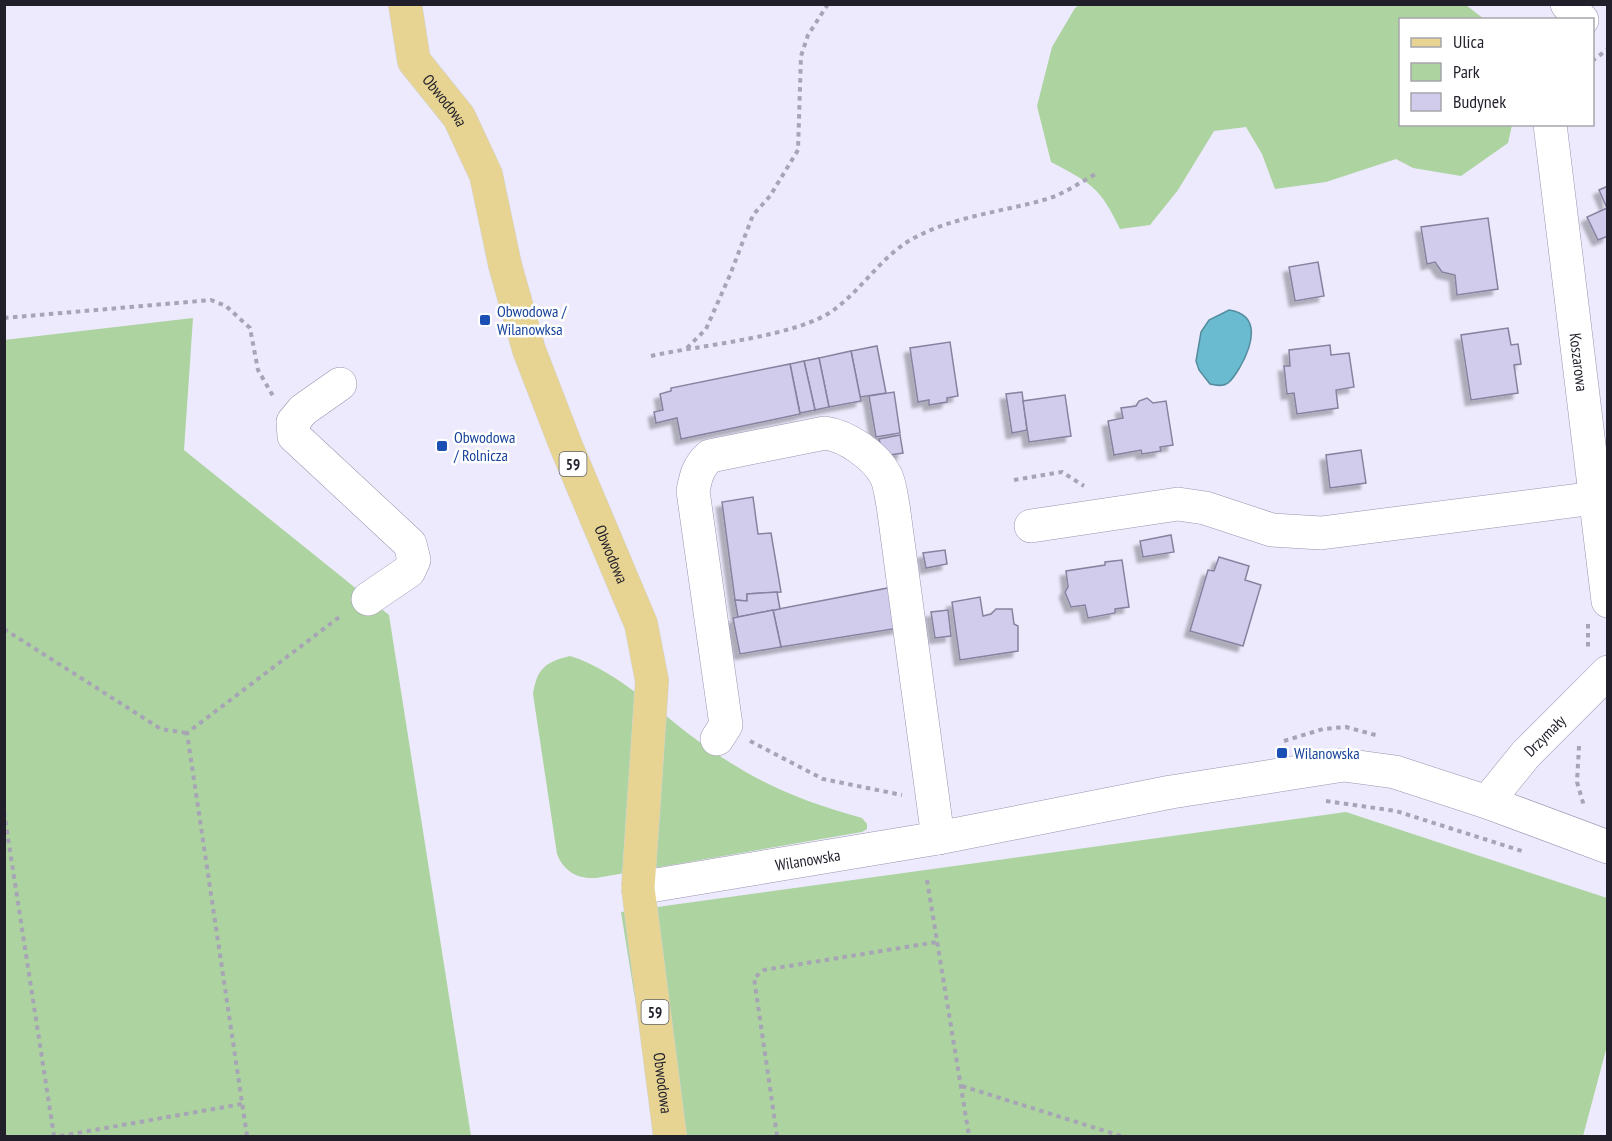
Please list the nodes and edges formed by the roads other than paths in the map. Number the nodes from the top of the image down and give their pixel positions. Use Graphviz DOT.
graph roads {
  1 [pos="405,4"];
  2 [pos="1567,4"];
  3 [pos="1580,18"];
  4 [pos="1550,126"];
  5 [pos="340,384"];
  6 [pos="1595,498"];
  7 [pos="1031,526"];
  8 [pos="368,599"];
  9 [pos="1597,608"];
  10 [pos="1597,664"];
  11 [pos="722,732"];
  12 [pos="1487,802"];
  13 [pos="938,838"];
  14 [pos="1608,847"];
  15 [pos="638,888"];
  16 [pos="670,1137"];
  1 -- 15 [label="main road, Obwodowa / 59"];
  2 -- 3 [label="street"];
  4 -- 6 [label="street, Koszarowa"];
  5 -- 8 [label="street"];
  6 -- 7 [label="street"];
  6 -- 9 [label="street, Koszarowa"];
  10 -- 12 [label="street, Drzymały"];
  11 -- 13 [label="street"];
  12 -- 13 [label="street, Wilanowska"];
  12 -- 14 [label="street, Wilanowska"];
  13 -- 15 [label="street, Wilanowska"];
  15 -- 16 [label="main road, Obwodowa / 59"];
}
